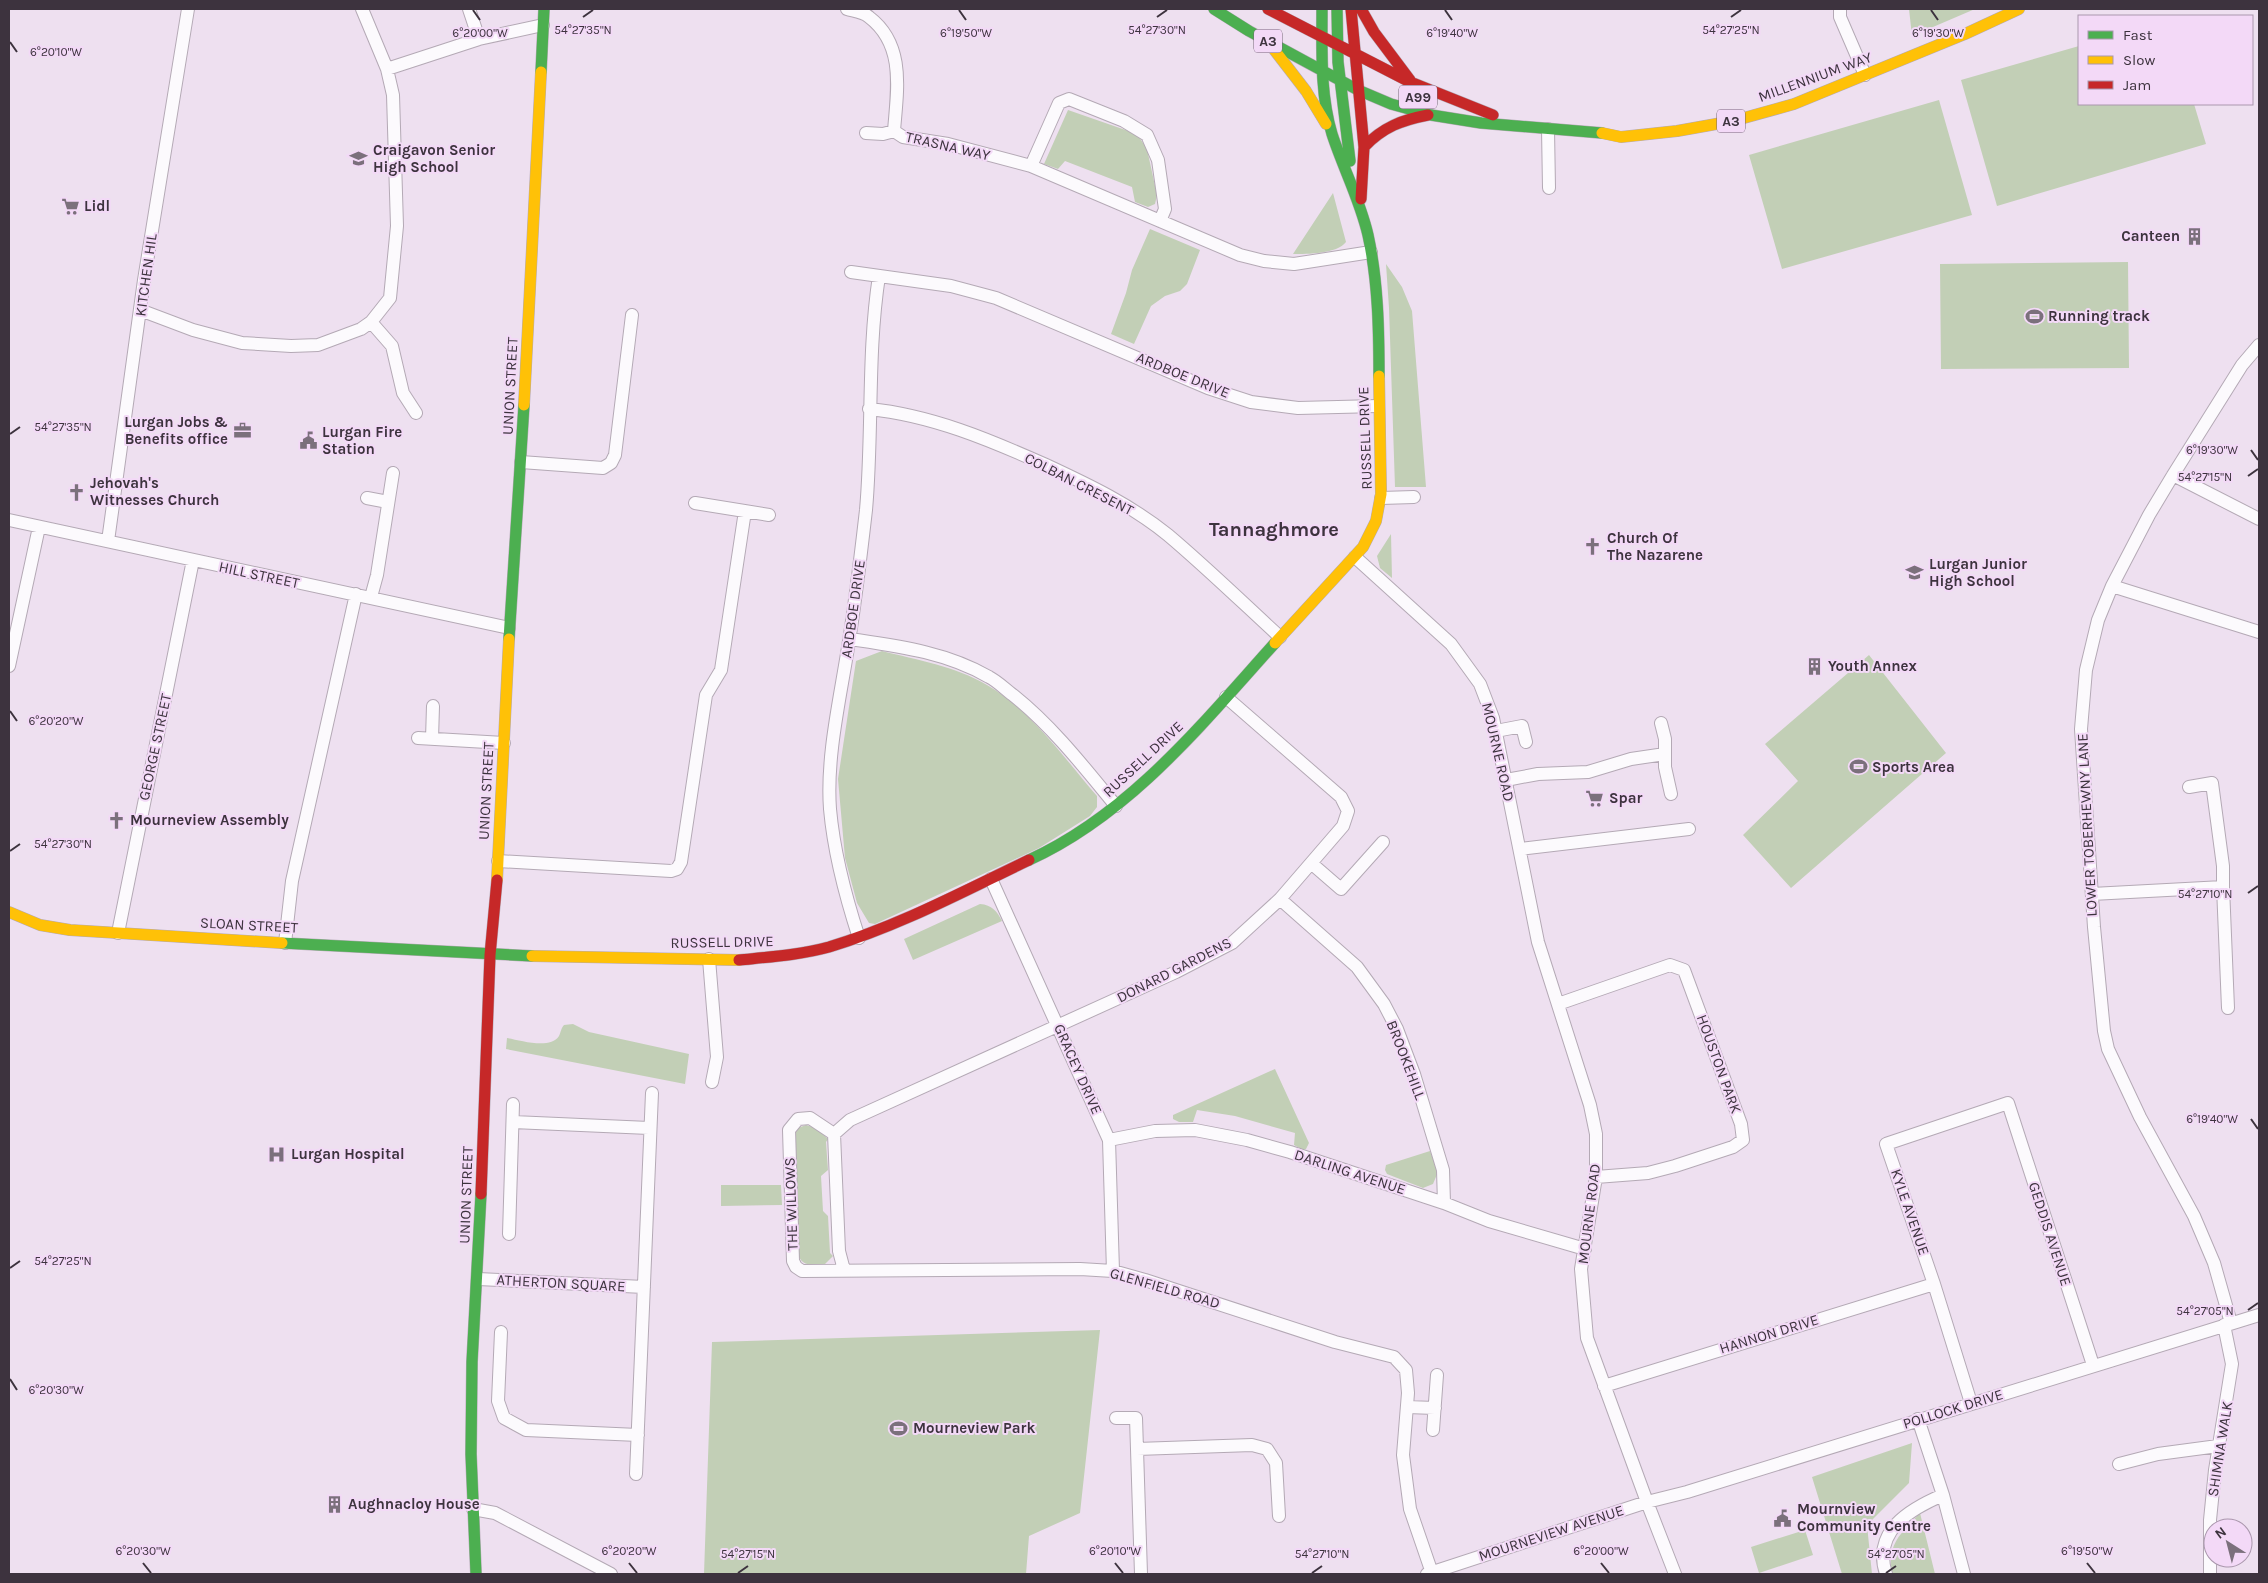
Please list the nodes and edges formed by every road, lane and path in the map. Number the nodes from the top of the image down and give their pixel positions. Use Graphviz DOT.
graph roads {
  1 [pos="188,9"];
  2 [pos="362,9"];
  3 [pos="469,9"];
  4 [pos="544,9"];
  5 [pos="848,9"];
  6 [pos="1214,9"];
  7 [pos="1268,9"];
  8 [pos="1322,9"];
  9 [pos="1337,9"];
  10 [pos="1351,9"];
  11 [pos="1361,9"];
  12 [pos="1840,9"];
  13 [pos="2019,9"];
  14 [pos="543,25"];
  15 [pos="1322,36"];
  16 [pos="480,39"];
  17 [pos="1268,41"];
  18 [pos="1338,44"];
  19 [pos="1308,45"];
  20 [pos="1323,53"];
  21 [pos="1354,53"];
  22 [pos="1338,62"];
  23 [pos="387,69"];
  24 [pos="1356,70"];
  25 [pos="1324,71"];
  26 [pos="1865,75"];
  27 [pos="1370,77"];
  28 [pos="1340,80"];
  29 [pos="1412,83"];
  30 [pos="1358,90"];
  31 [pos="1413,96"];
  32 [pos="1431,115"];
  33 [pos="1481,123"];
  34 [pos="1523,125"];
  35 [pos="1548,129"];
  36 [pos="894,131"];
  37 [pos="866,133"];
  38 [pos="1332,133"];
  39 [pos="1364,147"];
  40 [pos="1031,166"];
  41 [pos="1354,188"];
  42 [pos="1548,188"];
  43 [pos="1361,207"];
  44 [pos="1160,221"];
  45 [pos="1371,252"];
  46 [pos="851,272"];
  47 [pos="879,276"];
  48 [pos="140,310"];
  49 [pos="632,315"];
  50 [pos="371,322"];
  51 [pos="2259,345"];
  52 [pos="1378,406"];
  53 [pos="869,409"];
  54 [pos="416,412"];
  55 [pos="521,462"];
  56 [pos="393,473"];
  57 [pos="2173,475"];
  58 [pos="1414,497"];
  59 [pos="367,498"];
  60 [pos="1382,498"];
  61 [pos="388,502"];
  62 [pos="695,503"];
  63 [pos="745,511"];
  64 [pos="769,515"];
  65 [pos="2259,519"];
  66 [pos="9,520"];
  67 [pos="39,527"];
  68 [pos="108,541"];
  69 [pos="1355,557"];
  70 [pos="193,560"];
  71 [pos="2112,586"];
  72 [pos="356,594"];
  73 [pos="371,597"];
  74 [pos="509,628"];
  75 [pos="2259,632"];
  76 [pos="1280,637"];
  77 [pos="850,640"];
  78 [pos="9,666"];
  79 [pos="1226,697"];
  80 [pos="433,706"];
  81 [pos="1661,723"];
  82 [pos="1496,731"];
  83 [pos="418,738"];
  84 [pos="432,739"];
  85 [pos="1526,742"];
  86 [pos="504,743"];
  87 [pos="1665,754"];
  88 [pos="1506,780"];
  89 [pos="2189,787"];
  90 [pos="1671,794"];
  91 [pos="1116,806"];
  92 [pos="1689,829"];
  93 [pos="1383,842"];
  94 [pos="1520,849"];
  95 [pos="498,861"];
  96 [pos="1311,863"];
  97 [pos="991,879"];
  98 [pos="2223,887"];
  99 [pos="2092,894"];
  100 [pos="1280,899"];
  101 [pos="9,912"];
  102 [pos="118,933"];
  103 [pos="859,938"];
  104 [pos="285,943"];
  105 [pos="490,955"];
  106 [pos="709,959"];
  107 [pos="1558,1004"];
  108 [pos="2228,1008"];
  109 [pos="1058,1025"];
  110 [pos="712,1082"];
  111 [pos="652,1093"];
  112 [pos="2008,1103"];
  113 [pos="513,1104"];
  114 [pos="513,1122"];
  115 [pos="650,1128"];
  116 [pos="834,1134"];
  117 [pos="1109,1140"];
  118 [pos="1596,1177"];
  119 [pos="1444,1203"];
  120 [pos="509,1234"];
  121 [pos="1585,1248"];
  122 [pos="844,1270"];
  123 [pos="1113,1271"];
  124 [pos="478,1279"];
  125 [pos="1934,1284"];
  126 [pos="644,1288"];
  127 [pos="2259,1314"];
  128 [pos="2227,1324"];
  129 [pos="502,1332"];
  130 [pos="2093,1365"];
  131 [pos="1437,1375"];
  132 [pos="1604,1386"];
  133 [pos="1971,1403"];
  134 [pos="1407,1407"];
  135 [pos="1434,1408"];
  136 [pos="1116,1418"];
  137 [pos="1918,1419"];
  138 [pos="1433,1430"];
  139 [pos="638,1435"];
  140 [pos="2218,1446"];
  141 [pos="1137,1448"];
  142 [pos="2119,1464"];
  143 [pos="636,1474"];
  144 [pos="1943,1495"];
  145 [pos="1647,1502"];
  146 [pos="474,1509"];
  147 [pos="1279,1516"];
  148 [pos="1429,1573"];
  149 [pos="476,1574"];
  150 [pos="611,1574"];
  151 [pos="1141,1574"];
  152 [pos="1675,1574"];
  153 [pos="1886,1574"];
  154 [pos="1964,1574"];
  155 [pos="2210,1574"];
  1 -- 48 [label="street, KITCHEN HIL"];
  2 -- 23 [label="street"];
  3 -- 16 [label="street"];
  4 -- 14 [label="main road, UNION STREET"];
  5 -- 36 [label="street"];
  6 -- 17 [label="main road, MILLENNIUM WAY / A3"];
  7 -- 15 [label="main road, MILLENNIUM WAY / A3"];
  8 -- 15 [label="main road"];
  9 -- 18 [label="main road"];
  10 -- 21 [label="main road"];
  11 -- 29 [label="main road"];
  12 -- 26 [label="street"];
  13 -- 26 [label="main road, MILLENNIUM WAY / A3"];
  14 -- 16 [label="street"];
  14 -- 55 [label="main road, UNION STREET"];
  15 -- 18 [label="main road, MILLENNIUM WAY / A3"];
  15 -- 20 [label="main road"];
  16 -- 23 [label="street"];
  17 -- 25 [label="main road, MILLENNIUM WAY / A3"];
  17 -- 38 [label="main road"];
  18 -- 21 [label="main road, MILLENNIUM WAY / A3"];
  18 -- 22 [label="main road"];
  19 -- 20 [label="main road"];
  20 -- 22 [label="main road"];
  20 -- 25 [label="main road"];
  21 -- 24 [label="main road"];
  21 -- 29 [label="main road, MILLENNIUM WAY / A3"];
  22 -- 24 [label="main road"];
  22 -- 28 [label="main road"];
  23 -- 50 [label="street"];
  24 -- 27 [label="main road"];
  24 -- 30 [label="main road"];
  25 -- 28 [label="main road, MILLENNIUM WAY / A3"];
  25 -- 38 [label="main road"];
  26 -- 35 [label="main road, MILLENNIUM WAY / A3"];
  28 -- 30 [label="main road, MILLENNIUM WAY / A3"];
  28 -- 41 [label="main road"];
  29 -- 34 [label="main road, MILLENNIUM WAY / A3"];
  30 -- 32 [label="main road, MILLENNIUM WAY / A3"];
  30 -- 39 [label="main road"];
  31 -- 33 [label="main road, A99"];
  32 -- 33 [label="main road, MILLENNIUM WAY / A3"];
  32 -- 39 [label="main road"];
  33 -- 34 [label="main road, MILLENNIUM WAY / A3"];
  34 -- 35 [label="main road, MILLENNIUM WAY / A3"];
  35 -- 42 [label="street"];
  36 -- 37 [label="street, TRASNA WAY"];
  36 -- 40 [label="street, TRASNA WAY"];
  38 -- 41 [label="main road"];
  39 -- 43 [label="main road"];
  40 -- 44 [label="street, TRASNA WAY"];
  40 -- 44 [label="street"];
  41 -- 43 [label="main road"];
  43 -- 45 [label="main road, RUSSELL DRIVE"];
  44 -- 45 [label="street, TRASNA WAY"];
  45 -- 52 [label="main road, RUSSELL DRIVE"];
  46 -- 47 [label="street, ARDBOE DRIVE"];
  47 -- 52 [label="street, ARDBOE DRIVE"];
  47 -- 53 [label="street, ARDBOE DRIVE"];
  48 -- 50 [label="street"];
  48 -- 68 [label="street, KITCHEN HIL"];
  49 -- 55 [label="street"];
  50 -- 54 [label="street"];
  51 -- 57 [label="street, LOWER TOBERHEWNY LANE"];
  52 -- 60 [label="main road, RUSSELL DRIVE"];
  53 -- 76 [label="street, COLBAN CRESENT"];
  53 -- 77 [label="street, ARDBOE DRIVE"];
  55 -- 74 [label="main road, UNION STREET"];
  56 -- 61 [label="street"];
  57 -- 65 [label="street"];
  57 -- 71 [label="street, LOWER TOBERHEWNY LANE"];
  58 -- 60 [label="street"];
  59 -- 61 [label="street"];
  60 -- 69 [label="main road, RUSSELL DRIVE"];
  61 -- 73 [label="street"];
  62 -- 63 [label="street"];
  63 -- 64 [label="street"];
  63 -- 95 [label="street"];
  66 -- 67 [label="street, HILL STREET"];
  67 -- 68 [label="street, HILL STREET"];
  67 -- 78 [label="street"];
  68 -- 70 [label="street, HILL STREET"];
  69 -- 76 [label="main road, RUSSELL DRIVE"];
  69 -- 82 [label="street, MOURNE ROAD"];
  70 -- 72 [label="street, HILL STREET"];
  70 -- 102 [label="street, GEORGE STREET"];
  71 -- 75 [label="street"];
  71 -- 99 [label="street, LOWER TOBERHEWNY LANE"];
  72 -- 73 [label="street, HILL STREET"];
  72 -- 104 [label="street"];
  73 -- 74 [label="street, HILL STREET"];
  74 -- 86 [label="main road, UNION STREET"];
  76 -- 79 [label="main road, RUSSELL DRIVE"];
  77 -- 91 [label="street"];
  77 -- 103 [label="street, ARDBOE DRIVE"];
  79 -- 91 [label="main road, RUSSELL DRIVE"];
  79 -- 96 [label="street, DONARD GARDENS"];
  80 -- 84 [label="street"];
  81 -- 87 [label="street"];
  82 -- 85 [label="street"];
  82 -- 88 [label="street, MOURNE ROAD"];
  83 -- 84 [label="street"];
  84 -- 86 [label="street"];
  86 -- 95 [label="main road, UNION STREET"];
  87 -- 88 [label="street"];
  87 -- 90 [label="street"];
  88 -- 94 [label="street, MOURNE ROAD"];
  89 -- 98 [label="street"];
  91 -- 97 [label="main road, RUSSELL DRIVE"];
  92 -- 94 [label="street"];
  93 -- 96 [label="street"];
  94 -- 107 [label="street, MOURNE ROAD"];
  95 -- 105 [label="main road, UNION STREET"];
  96 -- 100 [label="street, DONARD GARDENS"];
  97 -- 103 [label="main road, RUSSELL DRIVE"];
  97 -- 109 [label="street, GRACEY DRIVE"];
  98 -- 99 [label="street"];
  98 -- 108 [label="street"];
  99 -- 128 [label="street, LOWER TOBERHEWNY LANE"];
  100 -- 109 [label="street, DONARD GARDENS"];
  100 -- 119 [label="street, BROOKEHILL"];
  101 -- 102 [label="main road, SLOAN STREET"];
  102 -- 104 [label="main road, SLOAN STREET"];
  103 -- 106 [label="main road, RUSSELL DRIVE"];
  104 -- 105 [label="main road, SLOAN STREET"];
  105 -- 106 [label="main road, RUSSELL DRIVE"];
  105 -- 124 [label="main road, UNION STREET"];
  106 -- 110 [label="street"];
  107 -- 118 [label="street, MOURNE ROAD"];
  107 -- 118 [label="street, HOUSTON PARK"];
  109 -- 116 [label="street, DONARD GARDENS"];
  109 -- 117 [label="street, GRACEY DRIVE"];
  111 -- 115 [label="street, ATHERTON SQUARE"];
  112 -- 125 [label="street, KYLE AVENUE"];
  112 -- 130 [label="street, GEDDIS AVENUE"];
  113 -- 114 [label="street"];
  114 -- 115 [label="street"];
  114 -- 120 [label="street"];
  115 -- 126 [label="street, ATHERTON SQUARE"];
  116 -- 122 [label="street"];
  116 -- 122 [label="street, THE WILLOWS"];
  117 -- 119 [label="street, DARLING AVENUE"];
  117 -- 123 [label="street, GRACEY DRIVE"];
  118 -- 121 [label="street, MOURNE ROAD"];
  119 -- 121 [label="street, DARLING AVENUE"];
  121 -- 132 [label="street, MOURNE ROAD"];
  122 -- 123 [label="street, GLENFIELD ROAD"];
  123 -- 134 [label="street, GLENFIELD ROAD"];
  124 -- 126 [label="street, ATHERTON SQUARE"];
  124 -- 146 [label="main road, UNION STREET"];
  125 -- 132 [label="street, HANNON DRIVE"];
  125 -- 133 [label="street, KYLE AVENUE"];
  126 -- 139 [label="street, ATHERTON SQUARE"];
  127 -- 128 [label="street, POLLOCK DRIVE"];
  128 -- 130 [label="street, POLLOCK DRIVE"];
  128 -- 140 [label="street, SHIMNA WALK"];
  129 -- 139 [label="street"];
  130 -- 133 [label="street, POLLOCK DRIVE"];
  131 -- 135 [label="street"];
  132 -- 145 [label="street, MOURNE ROAD"];
  133 -- 137 [label="street, POLLOCK DRIVE"];
  134 -- 135 [label="street"];
  134 -- 148 [label="street, GLENFIELD ROAD"];
  135 -- 138 [label="street"];
  136 -- 141 [label="street"];
  137 -- 144 [label="street"];
  137 -- 145 [label="street, POLLOCK DRIVE"];
  139 -- 143 [label="street, ATHERTON SQUARE"];
  140 -- 142 [label="street"];
  140 -- 155 [label="street, SHIMNA WALK"];
  141 -- 147 [label="street"];
  141 -- 151 [label="street"];
  144 -- 153 [label="street"];
  144 -- 154 [label="street"];
  145 -- 148 [label="street, MOURNEVIEW AVENUE"];
  145 -- 152 [label="street, MOURNE ROAD"];
  146 -- 149 [label="main road, UNION STREET"];
  146 -- 150 [label="street"];
}
